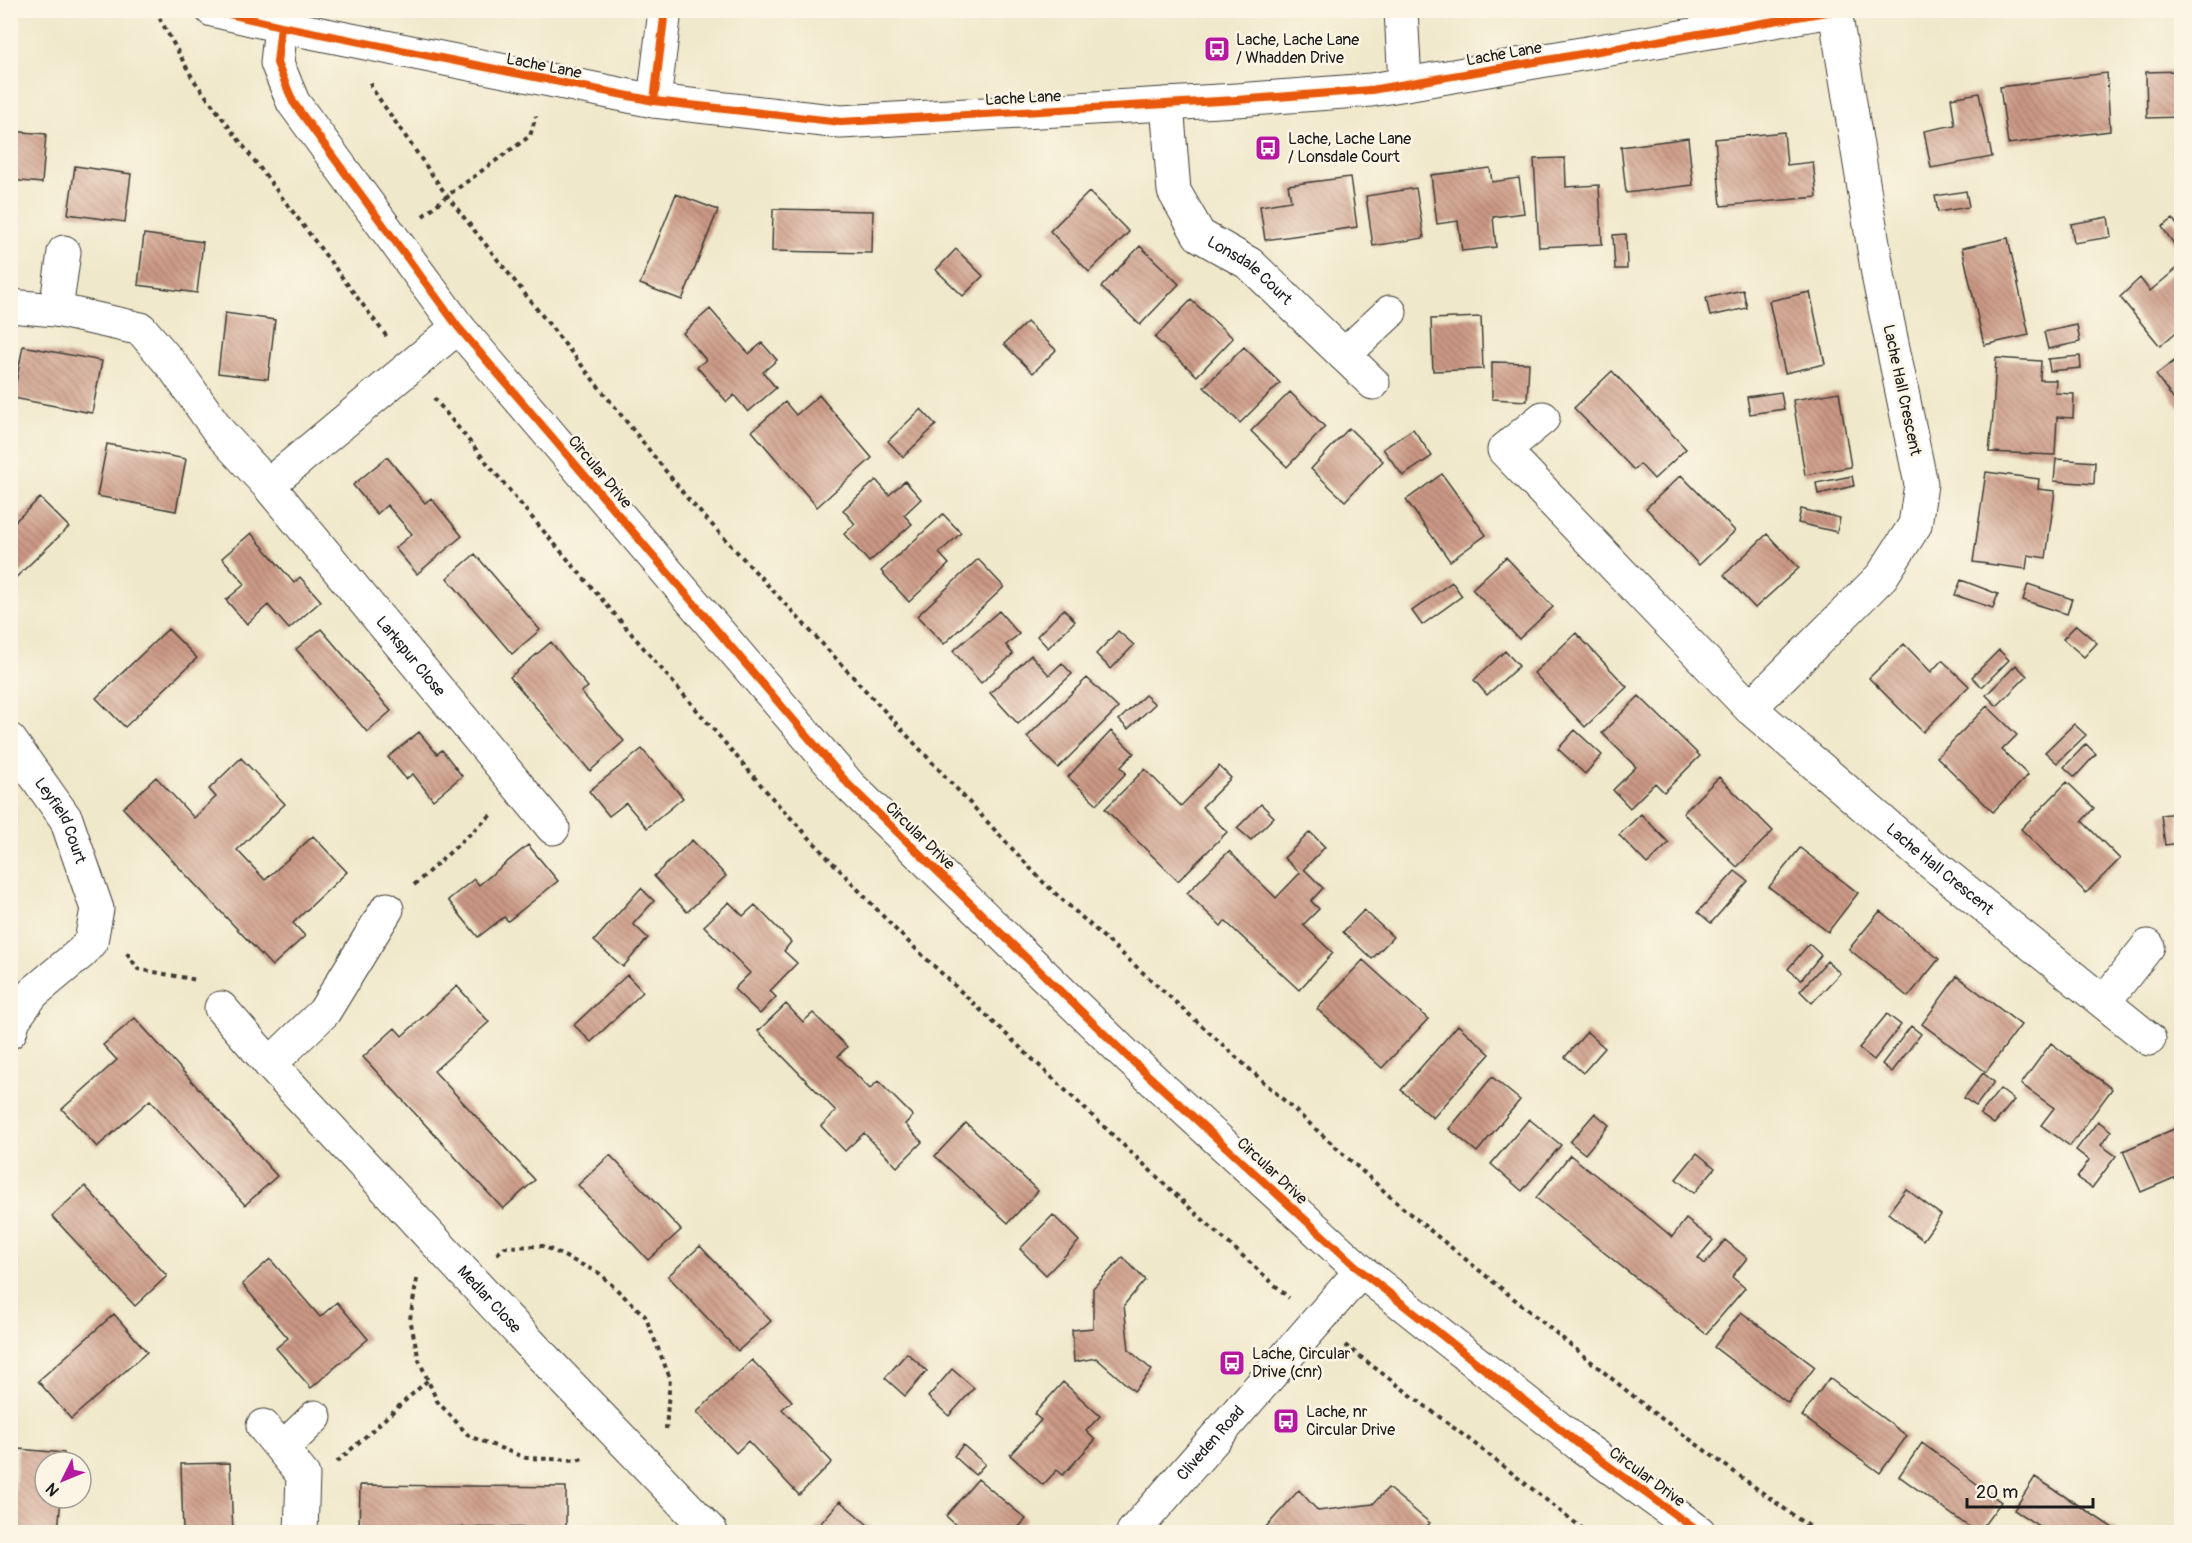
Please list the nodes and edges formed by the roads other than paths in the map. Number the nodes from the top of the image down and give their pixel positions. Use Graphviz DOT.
graph roads {
  1 [pos="212,10"];
  2 [pos="665,10"];
  3 [pos="1401,10"];
  4 [pos="1837,11"];
  5 [pos="281,26"];
  6 [pos="1405,84"];
  7 [pos="654,101"];
  8 [pos="1167,104"];
  9 [pos="64,252"];
  10 [pos="10,306"];
  11 [pos="56,310"];
  12 [pos="1390,312"];
  13 [pos="458,327"];
  14 [pos="1344,355"];
  15 [pos="1373,383"];
  16 [pos="1543,418"];
  17 [pos="268,485"];
  18 [pos="1750,708"];
  19 [pos="10,740"];
  20 [pos="553,828"];
  21 [pos="387,909"];
  22 [pos="2148,946"];
  23 [pos="2104,1002"];
  24 [pos="221,1008"];
  25 [pos="10,1032"];
  26 [pos="2149,1039"];
  27 [pos="270,1064"];
  28 [pos="1361,1271"];
  29 [pos="315,1417"];
  30 [pos="301,1533"];
  31 [pos="711,1533"];
  32 [pos="1133,1533"];
  33 [pos="1699,1533"];
  1 -- 5 [label="street, Lache Lane"];
  2 -- 7 [label="street"];
  3 -- 6 [label="street"];
  4 -- 6 [label="street, Lache Lane"];
  4 -- 18 [label="street, Lache Hall Crescent"];
  5 -- 7 [label="street, Lache Lane"];
  5 -- 13 [label="street, Circular Drive"];
  6 -- 8 [label="street, Lache Lane"];
  7 -- 8 [label="street, Lache Lane"];
  8 -- 14 [label="street, Lonsdale Court"];
  9 -- 11 [label="street"];
  10 -- 11 [label="street, Larkspur Close"];
  11 -- 17 [label="street, Larkspur Close"];
  12 -- 14 [label="street"];
  13 -- 17 [label="street"];
  13 -- 28 [label="street, Circular Drive"];
  14 -- 15 [label="street, Lonsdale Court"];
  16 -- 18 [label="street, Lache Hall Crescent"];
  17 -- 20 [label="street, Larkspur Close"];
  18 -- 23 [label="street, Lache Hall Crescent"];
  19 -- 25 [label="street, Leyfield Court"];
  21 -- 27 [label="street"];
  22 -- 23 [label="street"];
  23 -- 26 [label="street, Lache Hall Crescent"];
  24 -- 27 [label="street, Medlar Close"];
  27 -- 31 [label="street, Medlar Close"];
  28 -- 32 [label="street, Cliveden Road"];
  28 -- 33 [label="street, Circular Drive"];
  29 -- 30 [label="street"];
}
